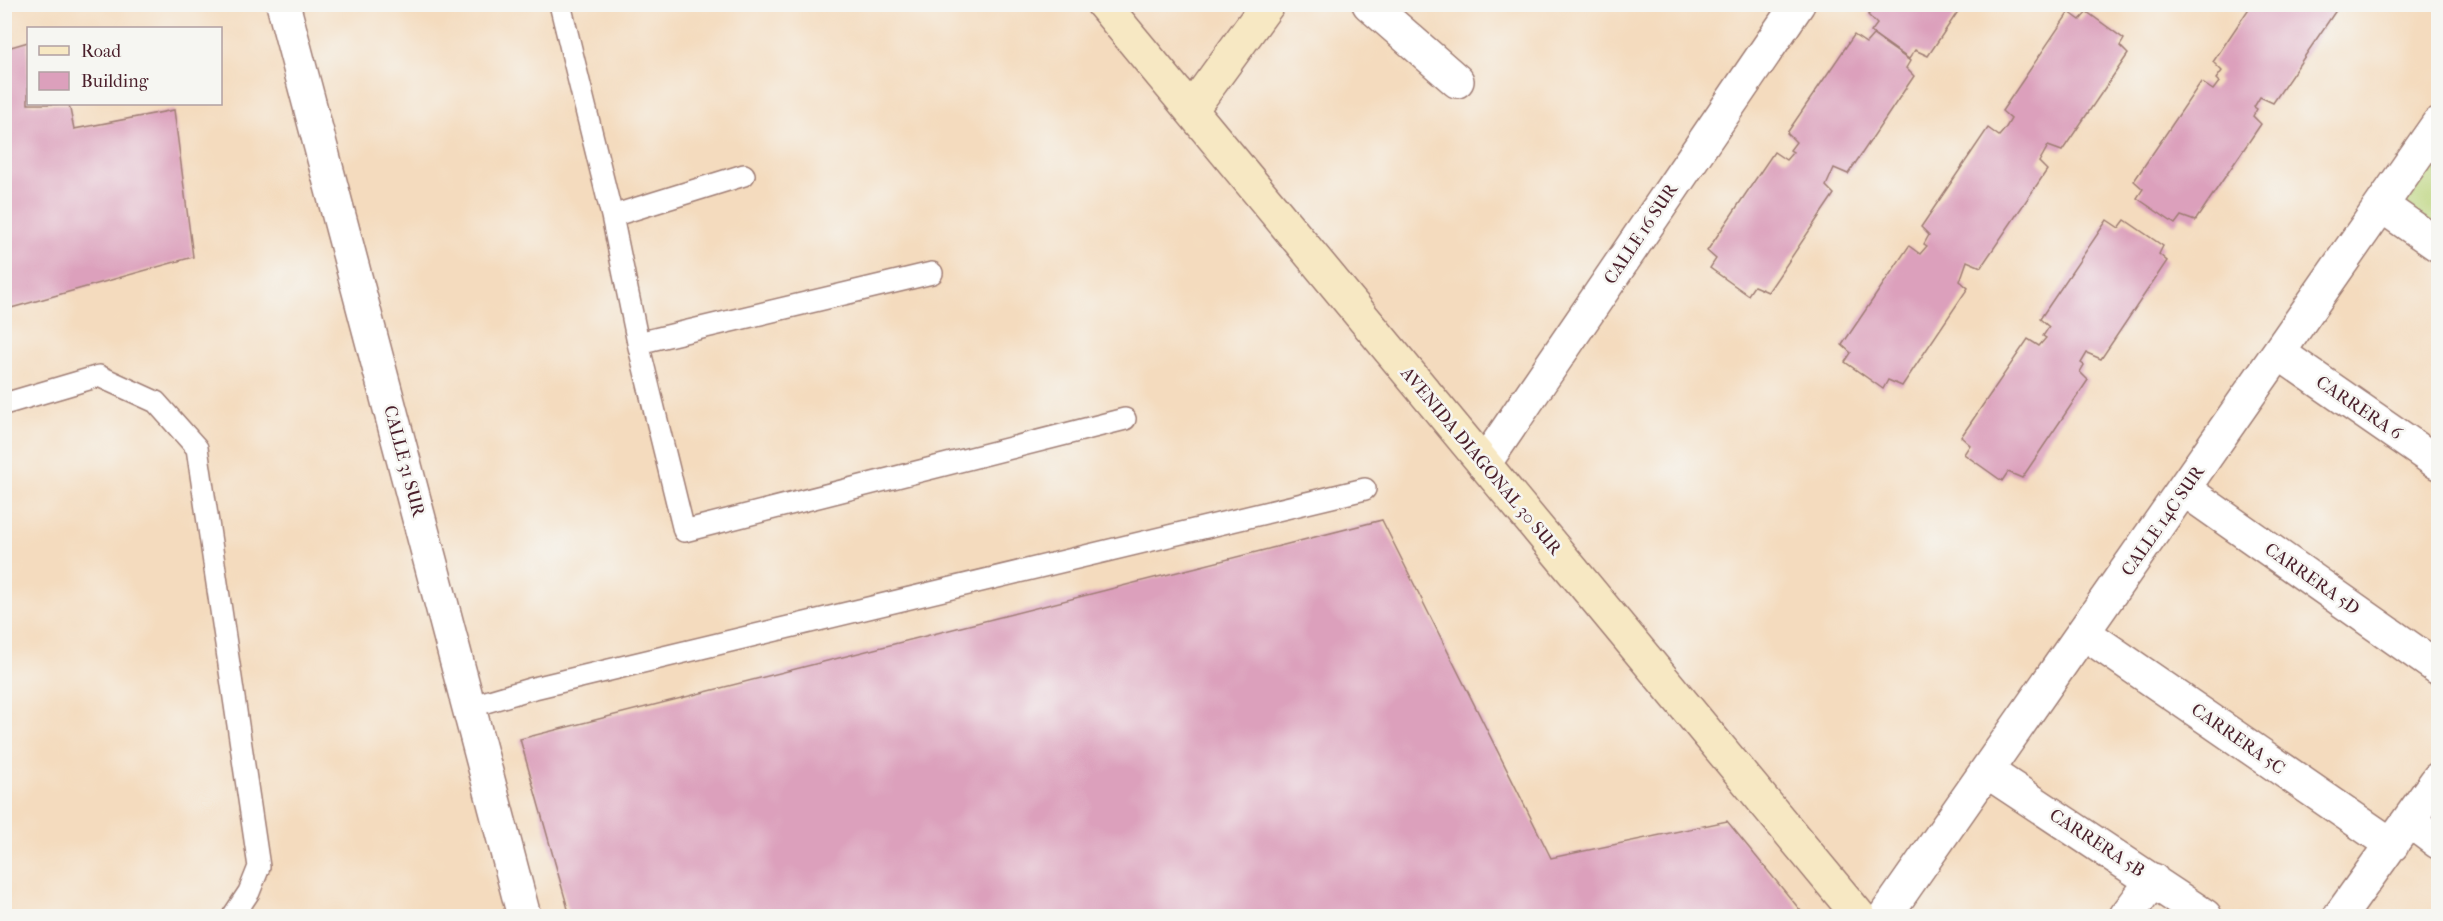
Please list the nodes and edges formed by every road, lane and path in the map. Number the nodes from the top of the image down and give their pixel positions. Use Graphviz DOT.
graph roads {
  1 [pos="283,4"];
  2 [pos="560,4"];
  3 [pos="1103,4"];
  4 [pos="1268,4"];
  5 [pos="1369,4"];
  6 [pos="1798,4"];
  7 [pos="1457,81"];
  8 [pos="1191,110"];
  9 [pos="2439,124"];
  10 [pos="744,175"];
  11 [pos="2382,206"];
  12 [pos="612,216"];
  13 [pos="2439,245"];
  14 [pos="932,273"];
  15 [pos="638,343"];
  16 [pos="2279,353"];
  17 [pos="4,404"];
  18 [pos="1125,419"];
  19 [pos="2439,463"];
  20 [pos="1484,464"];
  21 [pos="1365,489"];
  22 [pos="2185,490"];
  23 [pos="2085,633"];
  24 [pos="2439,668"];
  25 [pos="469,707"];
  26 [pos="1988,772"];
  27 [pos="2439,779"];
  28 [pos="2401,833"];
  29 [pos="2439,842"];
  30 [pos="2153,880"];
  31 [pos="233,916"];
  32 [pos="524,916"];
  33 [pos="1859,916"];
  34 [pos="1885,916"];
  35 [pos="2126,916"];
  36 [pos="2205,916"];
  37 [pos="2340,916"];
  1 -- 25 [label="street, CALLE 31 SUR"];
  2 -- 12 [label="lane"];
  3 -- 8 [label="street, AVENIDA DIAGONAL 30 SUR"];
  4 -- 8 [label="street"];
  5 -- 7 [label="street"];
  6 -- 20 [label="street, CALLE 16 SUR"];
  8 -- 20 [label="street, AVENIDA DIAGONAL 30 SUR"];
  9 -- 11 [label="street, CALLE 14C SUR"];
  10 -- 12 [label="lane"];
  11 -- 13 [label="street"];
  11 -- 16 [label="street, CALLE 14C SUR"];
  12 -- 15 [label="lane"];
  14 -- 15 [label="lane"];
  15 -- 18 [label="lane"];
  16 -- 19 [label="street, CARRERA 6"];
  16 -- 22 [label="street, CALLE 14C SUR"];
  17 -- 31 [label="lane"];
  20 -- 33 [label="street, AVENIDA DIAGONAL 30 SUR"];
  21 -- 25 [label="lane"];
  22 -- 23 [label="street, CALLE 14C SUR"];
  22 -- 24 [label="street, CARRERA 5D"];
  23 -- 26 [label="street, CALLE 14C SUR"];
  23 -- 28 [label="street, CARRERA 5C"];
  25 -- 32 [label="street, CALLE 31 SUR"];
  26 -- 30 [label="street, CARRERA 5B"];
  26 -- 34 [label="street, CALLE 14C SUR"];
  27 -- 28 [label="street"];
  28 -- 29 [label="street, CARRERA 5C"];
  28 -- 37 [label="street"];
  30 -- 35 [label="street"];
  30 -- 36 [label="street, CARRERA 5B"];
}
